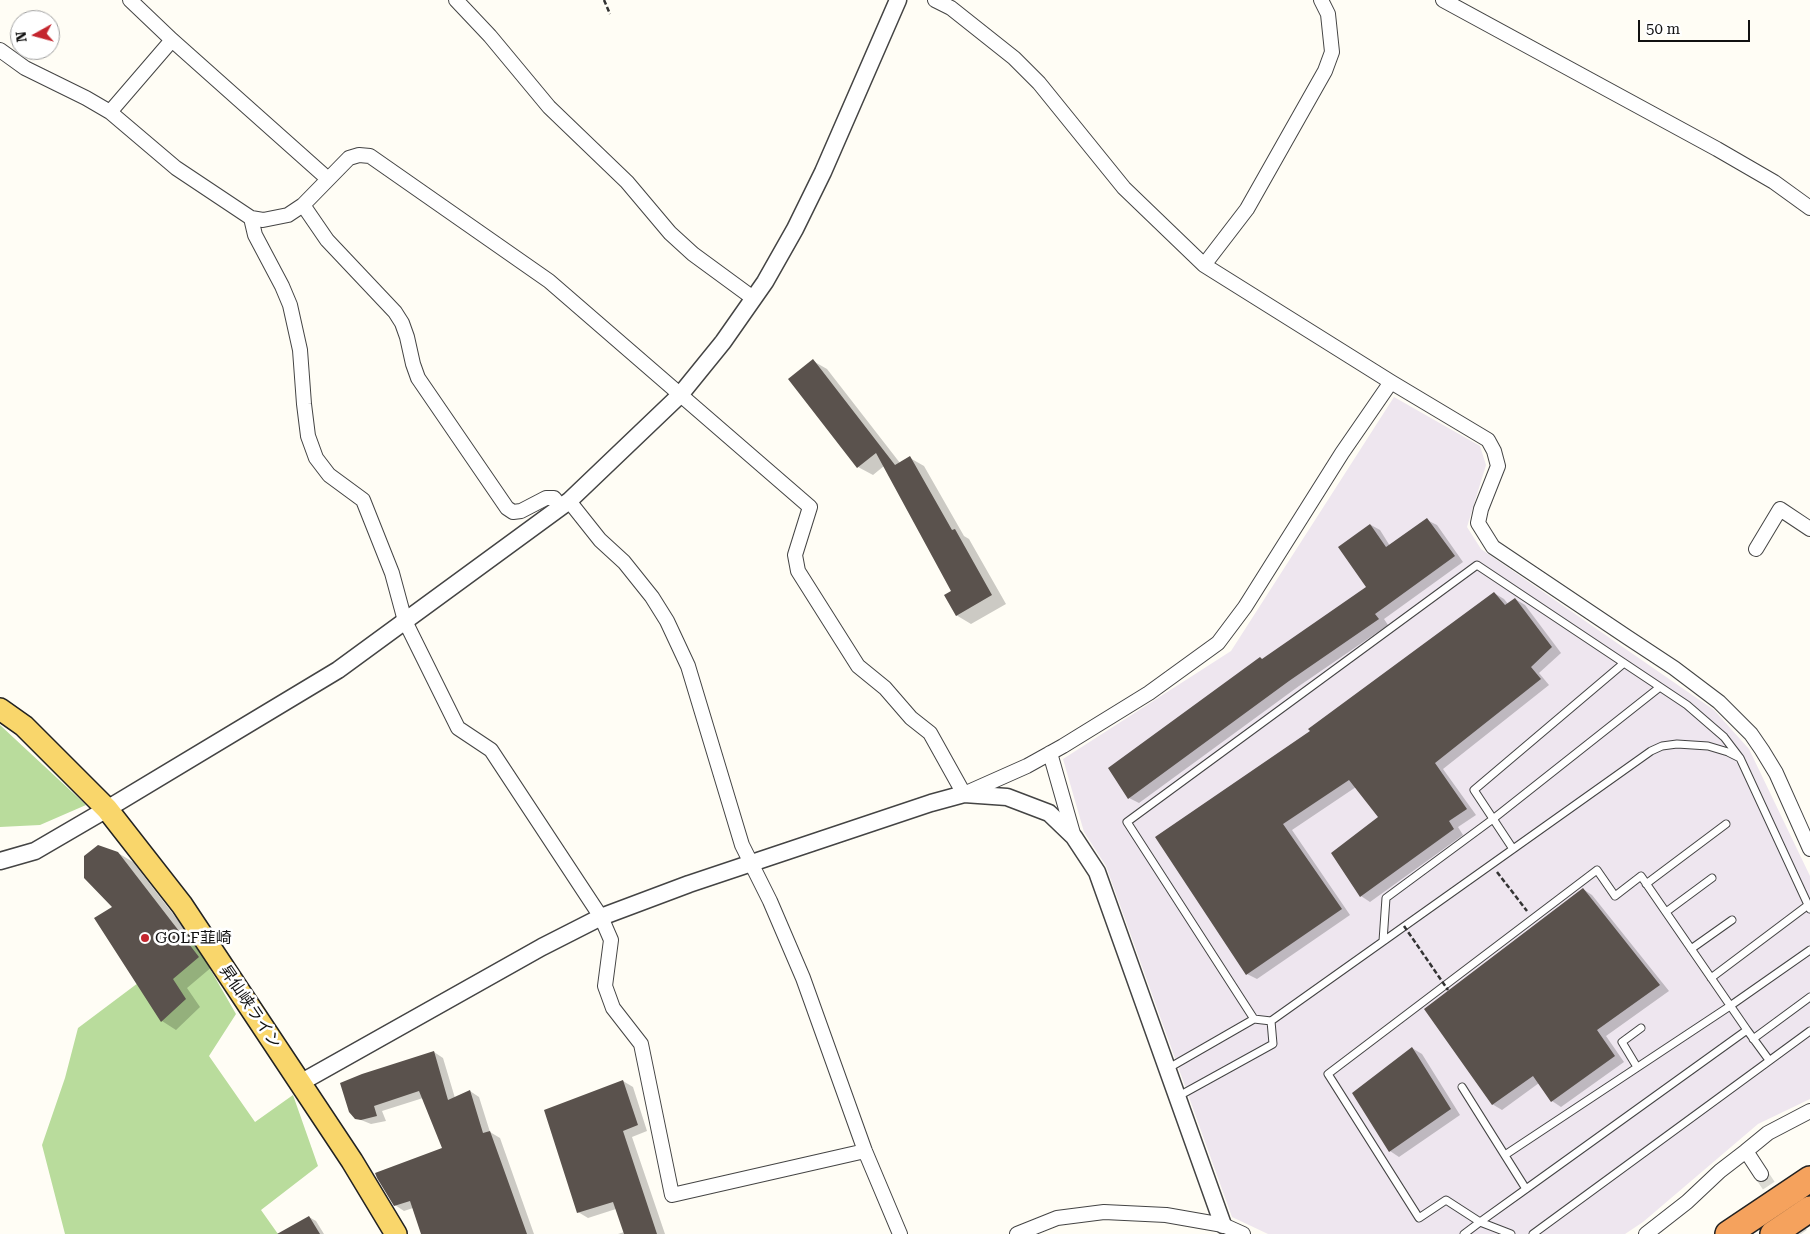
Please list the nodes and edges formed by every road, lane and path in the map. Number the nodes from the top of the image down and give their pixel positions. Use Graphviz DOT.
graph roads {
  1 [pos="130,0"];
  2 [pos="456,0"];
  3 [pos="604,0"];
  4 [pos="898,0"];
  5 [pos="935,0"];
  6 [pos="1321,0"];
  7 [pos="1443,0"];
  8 [pos="610,14"];
  9 [pos="172,40"];
  10 [pos="0,50"];
  11 [pos="110,112"];
  12 [pos="328,179"];
  13 [pos="303,205"];
  14 [pos="1810,208"];
  15 [pos="251,218"];
  16 [pos="1204,264"];
  17 [pos="753,298"];
  18 [pos="1391,382"];
  19 [pos="680,394"];
  20 [pos="565,504"];
  21 [pos="1810,529"];
  22 [pos="1756,549"];
  23 [pos="405,621"];
  24 [pos="1624,663"];
  25 [pos="1660,687"];
  26 [pos="0,709"];
  27 [pos="1050,753"];
  28 [pos="1740,758"];
  29 [pos="964,794"];
  30 [pos="107,809"];
  31 [pos="1493,819"];
  32 [pos="1726,824"];
  33 [pos="1074,837"];
  34 [pos="1513,849"];
  35 [pos="1810,849"];
  36 [pos="0,861"];
  37 [pos="751,863"];
  38 [pos="1492,864"];
  39 [pos="1712,878"];
  40 [pos="1646,884"];
  41 [pos="1809,907"];
  42 [pos="1666,912"];
  43 [pos="601,917"];
  44 [pos="1532,919"];
  45 [pos="1732,920"];
  46 [pos="1404,926"];
  47 [pos="1383,942"];
  48 [pos="1691,949"];
  49 [pos="1810,950"];
  50 [pos="1711,978"];
  51 [pos="1448,990"];
  52 [pos="1810,997"];
  53 [pos="1730,1006"];
  54 [pos="1254,1019"];
  55 [pos="1271,1021"];
  56 [pos="1641,1028"];
  57 [pos="1746,1030"];
  58 [pos="1810,1030"];
  59 [pos="1753,1039"];
  60 [pos="1769,1060"];
  61 [pos="1637,1067"];
  62 [pos="1167,1068"];
  63 [pos="300,1083"];
  64 [pos="1462,1087"];
  65 [pos="1177,1097"];
  66 [pos="1810,1111"];
  67 [pos="865,1151"];
  68 [pos="1746,1151"];
  69 [pos="1505,1155"];
  70 [pos="1761,1174"];
  71 [pos="1810,1179"];
  72 [pos="1526,1189"];
  73 [pos="1810,1209"];
  74 [pos="1480,1222"];
  75 [pos="1223,1225"];
  76 [pos="396,1234"];
  77 [pos="900,1234"];
  78 [pos="1016,1234"];
  79 [pos="1243,1234"];
  80 [pos="1464,1234"];
  81 [pos="1511,1234"];
  82 [pos="1534,1234"];
  83 [pos="1646,1234"];
  84 [pos="1728,1234"];
  85 [pos="1773,1234"];
  1 -- 9 [label="street"];
  2 -- 17 [label="street"];
  3 -- 8 [label="path"];
  4 -- 17 [label="street"];
  5 -- 16 [label="street"];
  6 -- 16 [label="street"];
  7 -- 14 [label="street"];
  9 -- 11 [label="street"];
  9 -- 12 [label="street"];
  10 -- 11 [label="street"];
  11 -- 15 [label="street"];
  12 -- 13 [label="street"];
  12 -- 19 [label="street"];
  13 -- 15 [label="street"];
  13 -- 20 [label="street"];
  15 -- 23 [label="street"];
  16 -- 18 [label="street"];
  17 -- 19 [label="street"];
  18 -- 27 [label="street"];
  18 -- 35 [label="street"];
  19 -- 20 [label="street"];
  19 -- 29 [label="street"];
  20 -- 23 [label="street"];
  20 -- 37 [label="street"];
  21 -- 22 [label="street"];
  23 -- 30 [label="street"];
  23 -- 43 [label="street"];
  24 -- 25 [label="lane"];
  24 -- 31 [label="lane"];
  24 -- 54 [label="lane"];
  25 -- 28 [label="lane"];
  25 -- 31 [label="lane"];
  26 -- 30 [label="main road, 昇仙峡ライン"];
  27 -- 29 [label="street"];
  27 -- 33 [label="street"];
  28 -- 34 [label="lane"];
  28 -- 41 [label="lane"];
  29 -- 33 [label="street"];
  29 -- 37 [label="street"];
  30 -- 36 [label="street"];
  30 -- 63 [label="main road, 昇仙峡ライン"];
  31 -- 34 [label="lane"];
  31 -- 47 [label="lane"];
  32 -- 40 [label="lane"];
  33 -- 62 [label="street"];
  34 -- 38 [label="lane"];
  37 -- 43 [label="street"];
  37 -- 67 [label="street"];
  38 -- 44 [label="path"];
  38 -- 46 [label="lane"];
  39 -- 42 [label="lane"];
  40 -- 42 [label="lane"];
  40 -- 44 [label="lane"];
  41 -- 50 [label="lane"];
  42 -- 48 [label="lane"];
  43 -- 63 [label="street"];
  43 -- 67 [label="street"];
  44 -- 74 [label="lane"];
  45 -- 48 [label="lane"];
  46 -- 47 [label="lane"];
  46 -- 51 [label="path, bridge"];
  47 -- 55 [label="lane"];
  48 -- 50 [label="lane"];
  49 -- 53 [label="lane"];
  50 -- 53 [label="lane"];
  52 -- 59 [label="lane"];
  53 -- 57 [label="lane"];
  53 -- 61 [label="lane"];
  54 -- 55 [label="lane"];
  54 -- 62 [label="lane"];
  55 -- 65 [label="lane"];
  56 -- 61 [label="lane"];
  57 -- 59 [label="lane"];
  57 -- 72 [label="lane"];
  58 -- 60 [label="lane"];
  59 -- 60 [label="lane"];
  60 -- 82 [label="lane"];
  61 -- 69 [label="lane"];
  62 -- 65 [label="street"];
  63 -- 76 [label="main road, 昇仙峡ライン"];
  64 -- 69 [label="lane"];
  65 -- 75 [label="street"];
  66 -- 68 [label="street"];
  67 -- 77 [label="street"];
  68 -- 70 [label="street"];
  68 -- 83 [label="street"];
  69 -- 72 [label="lane"];
  71 -- 84 [label="highway"];
  72 -- 74 [label="lane"];
  73 -- 85 [label="highway"];
  74 -- 80 [label="lane"];
  74 -- 81 [label="lane"];
  75 -- 78 [label="street"];
  75 -- 79 [label="street"];
}
